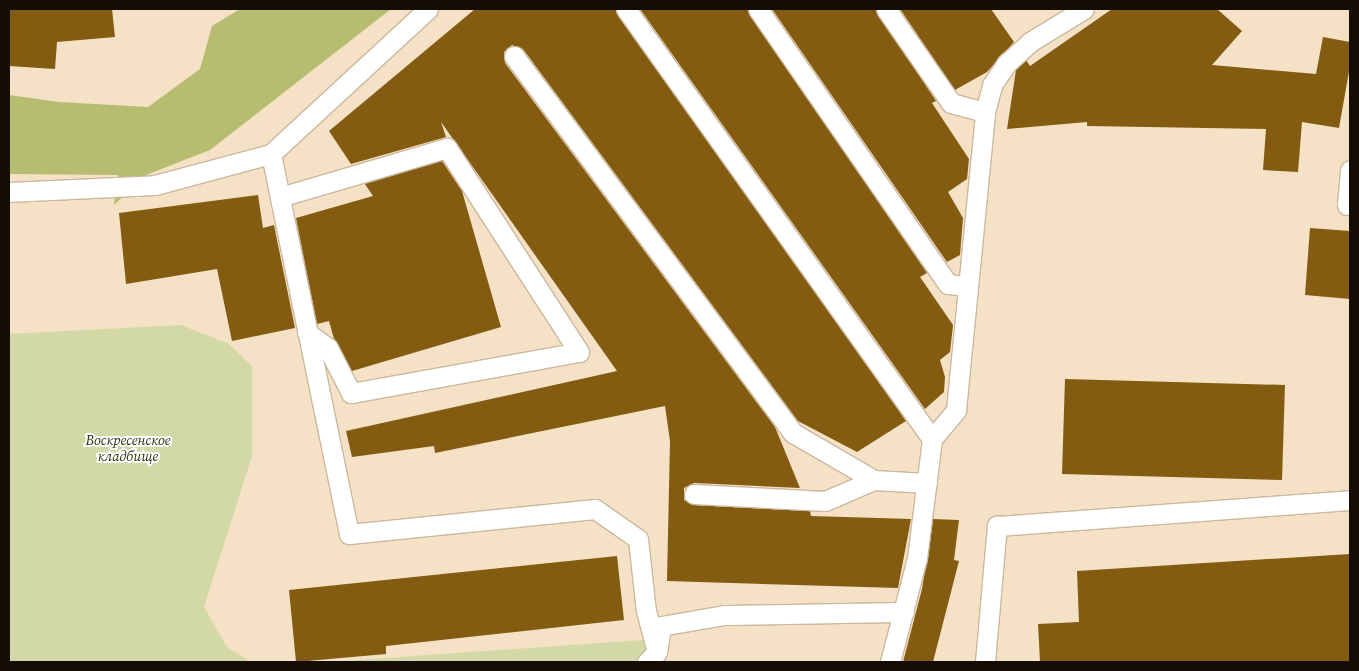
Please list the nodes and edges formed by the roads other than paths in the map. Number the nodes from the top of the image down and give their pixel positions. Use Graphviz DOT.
graph roads {
  1 [pos="428,9"];
  2 [pos="626,9"];
  3 [pos="758,9"];
  4 [pos="886,9"];
  5 [pos="1084,9"];
  6 [pos="514,56"];
  7 [pos="984,112"];
  8 [pos="271,154"];
  9 [pos="1350,170"];
  10 [pos="9,192"];
  11 [pos="280,197"];
  12 [pos="1347,204"];
  13 [pos="968,286"];
  14 [pos="307,333"];
  15 [pos="932,439"];
  16 [pos="874,480"];
  17 [pos="927,483"];
  18 [pos="694,494"];
  19 [pos="1350,500"];
  20 [pos="904,612"];
  21 [pos="652,657"];
  22 [pos="890,662"];
  23 [pos="985,662"];
  1 -- 8 [label="lane"];
  2 -- 15 [label="lane"];
  3 -- 13 [label="lane"];
  4 -- 7 [label="lane"];
  5 -- 7 [label="lane"];
  6 -- 16 [label="lane"];
  7 -- 13 [label="lane"];
  8 -- 10 [label="lane"];
  8 -- 11 [label="lane"];
  9 -- 12 [label="lane"];
  11 -- 14 [label="lane"];
  11 -- 14 [label="lane"];
  13 -- 15 [label="lane"];
  14 -- 21 [label="lane"];
  15 -- 17 [label="lane"];
  16 -- 17 [label="lane"];
  16 -- 18 [label="lane"];
  17 -- 20 [label="lane"];
  19 -- 23 [label="lane"];
  20 -- 21 [label="lane"];
  20 -- 22 [label="lane"];
}
